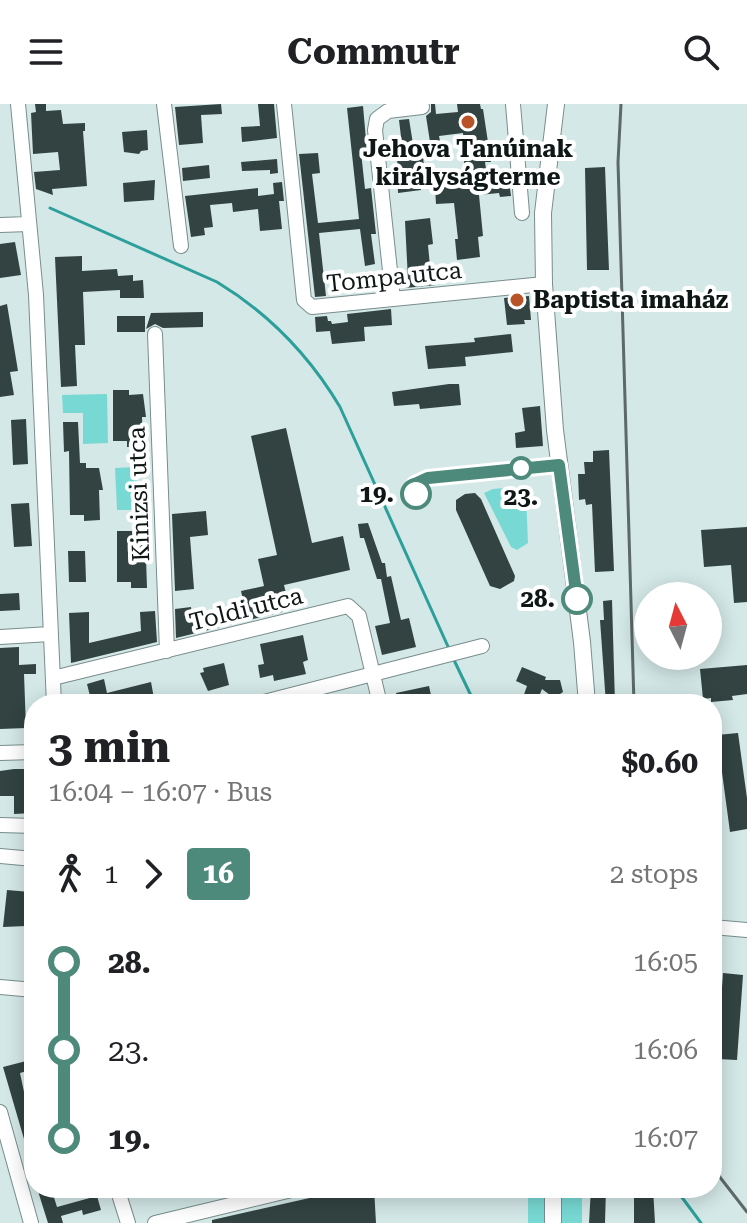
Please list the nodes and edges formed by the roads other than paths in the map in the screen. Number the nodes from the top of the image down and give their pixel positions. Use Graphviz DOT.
graph roads {
  1 [pos="18,104"];
  2 [pos="164,104"];
  3 [pos="284,104"];
  4 [pos="513,104"];
  5 [pos="556,104"];
  6 [pos="422,107"];
  7 [pos="522,213"];
  8 [pos="29,224"];
  9 [pos="0,225"];
  10 [pos="181,246"];
  11 [pos="544,284"];
  12 [pos="393,299"];
  13 [pos="155,334"];
  14 [pos="50,634"];
  15 [pos="0,637"];
  16 [pos="482,646"];
  17 [pos="167,651"];
  18 [pos="374,675"];
  19 [pos="53,678"];
  20 [pos="54,694"];
  21 [pos="297,694"];
  22 [pos="378,694"];
  23 [pos="586,694"];
  24 [pos="24,752"];
  25 [pos="0,753"];
  26 [pos="0,825"];
  27 [pos="24,826"];
  28 [pos="0,856"];
  29 [pos="24,858"];
  30 [pos="722,928"];
  31 [pos="747,930"];
  32 [pos="0,987"];
  33 [pos="24,989"];
  34 [pos="0,1112"];
  35 [pos="24,1198"];
  36 [pos="24,1198"];
  37 [pos="120,1198"];
  38 [pos="259,1198"];
  39 [pos="553,1198"];
  40 [pos="31,1223"];
  41 [pos="128,1223"];
  42 [pos="155,1223"];
  43 [pos="553,1223"];
  1 -- 8 [label="street"];
  2 -- 10 [label="street"];
  3 -- 12 [label="street, Tompa utca"];
  4 -- 7 [label="street"];
  5 -- 11 [label="main road"];
  6 -- 12 [label="street"];
  8 -- 9 [label="street"];
  8 -- 14 [label="street"];
  11 -- 12 [label="street, Tompa utca"];
  11 -- 23 [label="main road"];
  13 -- 17 [label="street, Kinizsi utca"];
  14 -- 15 [label="street"];
  14 -- 19 [label="street"];
  16 -- 18 [label="street"];
  17 -- 18 [label="street, Toldi utca"];
  17 -- 19 [label="street, Toldi utca"];
  18 -- 21 [label="street"];
  18 -- 22 [label="street, Toldi utca"];
  19 -- 20 [label="street"];
  24 -- 25 [label="street"];
  26 -- 27 [label="street"];
  28 -- 29 [label="street"];
  30 -- 31 [label="street"];
  32 -- 33 [label="street"];
  34 -- 36 [label="street"];
  35 -- 40 [label="street"];
  37 -- 41 [label="street"];
  38 -- 42 [label="street"];
  39 -- 43 [label="main road"];
}
